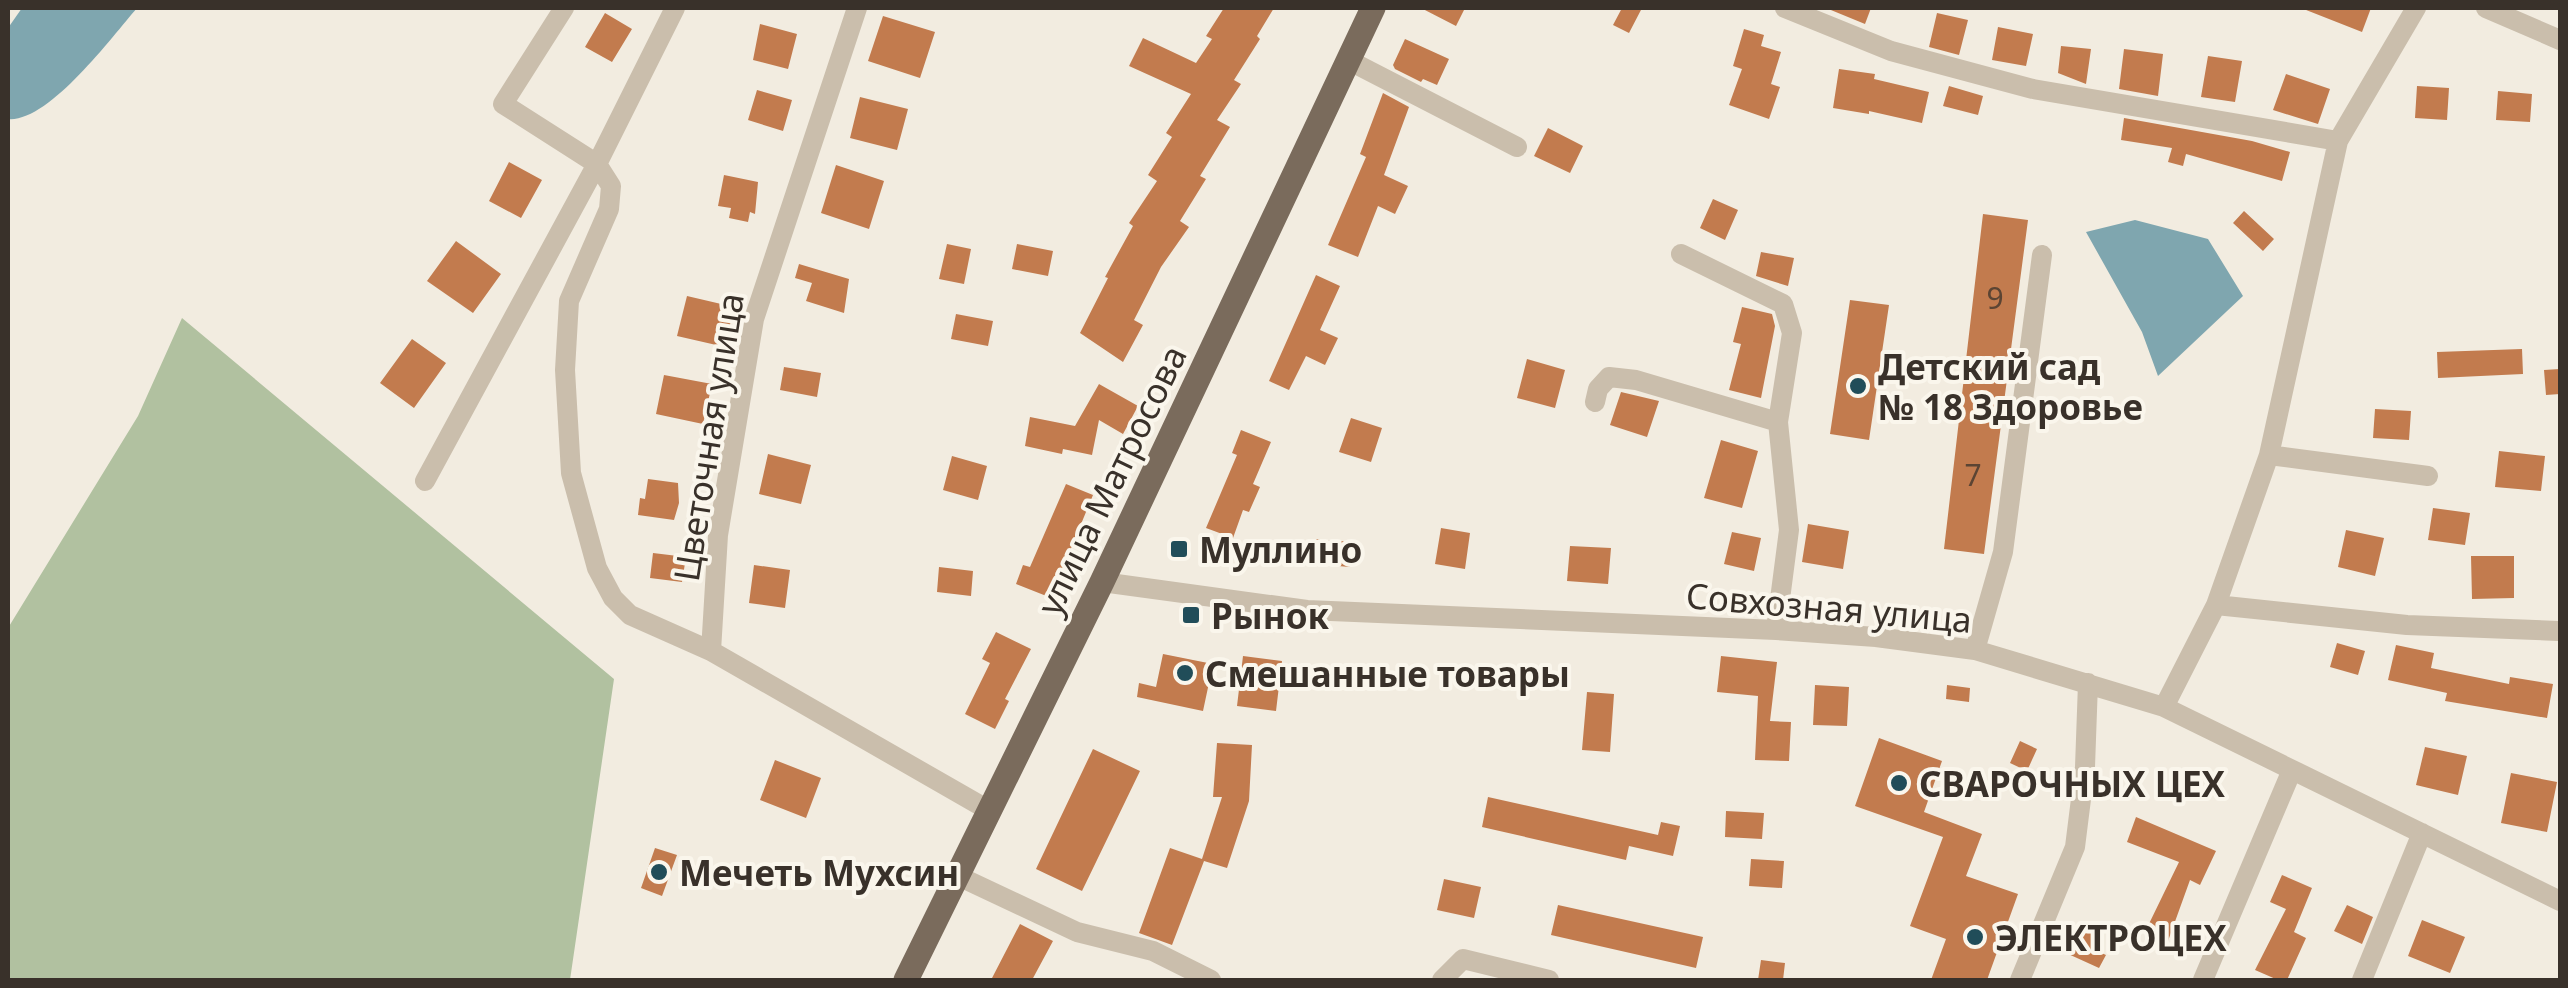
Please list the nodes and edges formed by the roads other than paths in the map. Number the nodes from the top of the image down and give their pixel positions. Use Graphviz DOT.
graph roads {
  1 [pos="564,8"];
  2 [pos="676,8"];
  3 [pos="858,8"];
  4 [pos="1373,8"];
  5 [pos="1785,8"];
  6 [pos="2416,8"];
  7 [pos="2486,8"];
  8 [pos="2560,40"];
  9 [pos="1350,60"];
  10 [pos="2338,142"];
  11 [pos="1517,147"];
  12 [pos="597,164"];
  13 [pos="1681,254"];
  14 [pos="2042,255"];
  15 [pos="1595,402"];
  16 [pos="1778,422"];
  17 [pos="2269,454"];
  18 [pos="2428,476"];
  19 [pos="425,481"];
  20 [pos="1102,582"];
  21 [pos="2216,606"];
  22 [pos="1776,630"];
  23 [pos="2558,631"];
  24 [pos="1975,650"];
  25 [pos="711,651"];
  26 [pos="2088,683"];
  27 [pos="2164,707"];
  28 [pos="2292,770"];
  29 [pos="990,811"];
  30 [pos="2422,834"];
  31 [pos="958,876"];
  32 [pos="2560,901"];
  33 [pos="906,980"];
  34 [pos="1211,980"];
  35 [pos="1442,980"];
  36 [pos="1549,980"];
  37 [pos="2020,980"];
  38 [pos="2202,980"];
  39 [pos="2362,980"];
  1 -- 12 [label="street"];
  2 -- 12 [label="street"];
  3 -- 25 [label="street, Цветочная улица"];
  4 -- 9 [label="main road, улица Матросова"];
  5 -- 10 [label="street"];
  6 -- 10 [label="street"];
  7 -- 8 [label="street"];
  9 -- 11 [label="street"];
  9 -- 20 [label="main road, улица Матросова"];
  10 -- 17 [label="street"];
  12 -- 19 [label="street"];
  12 -- 25 [label="street"];
  13 -- 16 [label="street"];
  14 -- 24 [label="street"];
  15 -- 16 [label="street"];
  16 -- 22 [label="street"];
  17 -- 18 [label="street"];
  17 -- 21 [label="street"];
  20 -- 22 [label="street, Совхозная улица"];
  20 -- 29 [label="main road, улица Матросова"];
  21 -- 23 [label="street"];
  21 -- 27 [label="street"];
  22 -- 24 [label="street, Совхозная улица"];
  24 -- 26 [label="street, Совхозная улица"];
  25 -- 29 [label="street"];
  26 -- 27 [label="street, Совхозная улица"];
  26 -- 37 [label="street"];
  27 -- 28 [label="street, Совхозная улица"];
  28 -- 30 [label="street, Совхозная улица"];
  28 -- 38 [label="street"];
  29 -- 31 [label="main road, улица Матросова"];
  30 -- 32 [label="street, Совхозная улица"];
  30 -- 39 [label="street"];
  31 -- 33 [label="main road, улица Матросова"];
  31 -- 34 [label="street"];
  35 -- 36 [label="street"];
}
